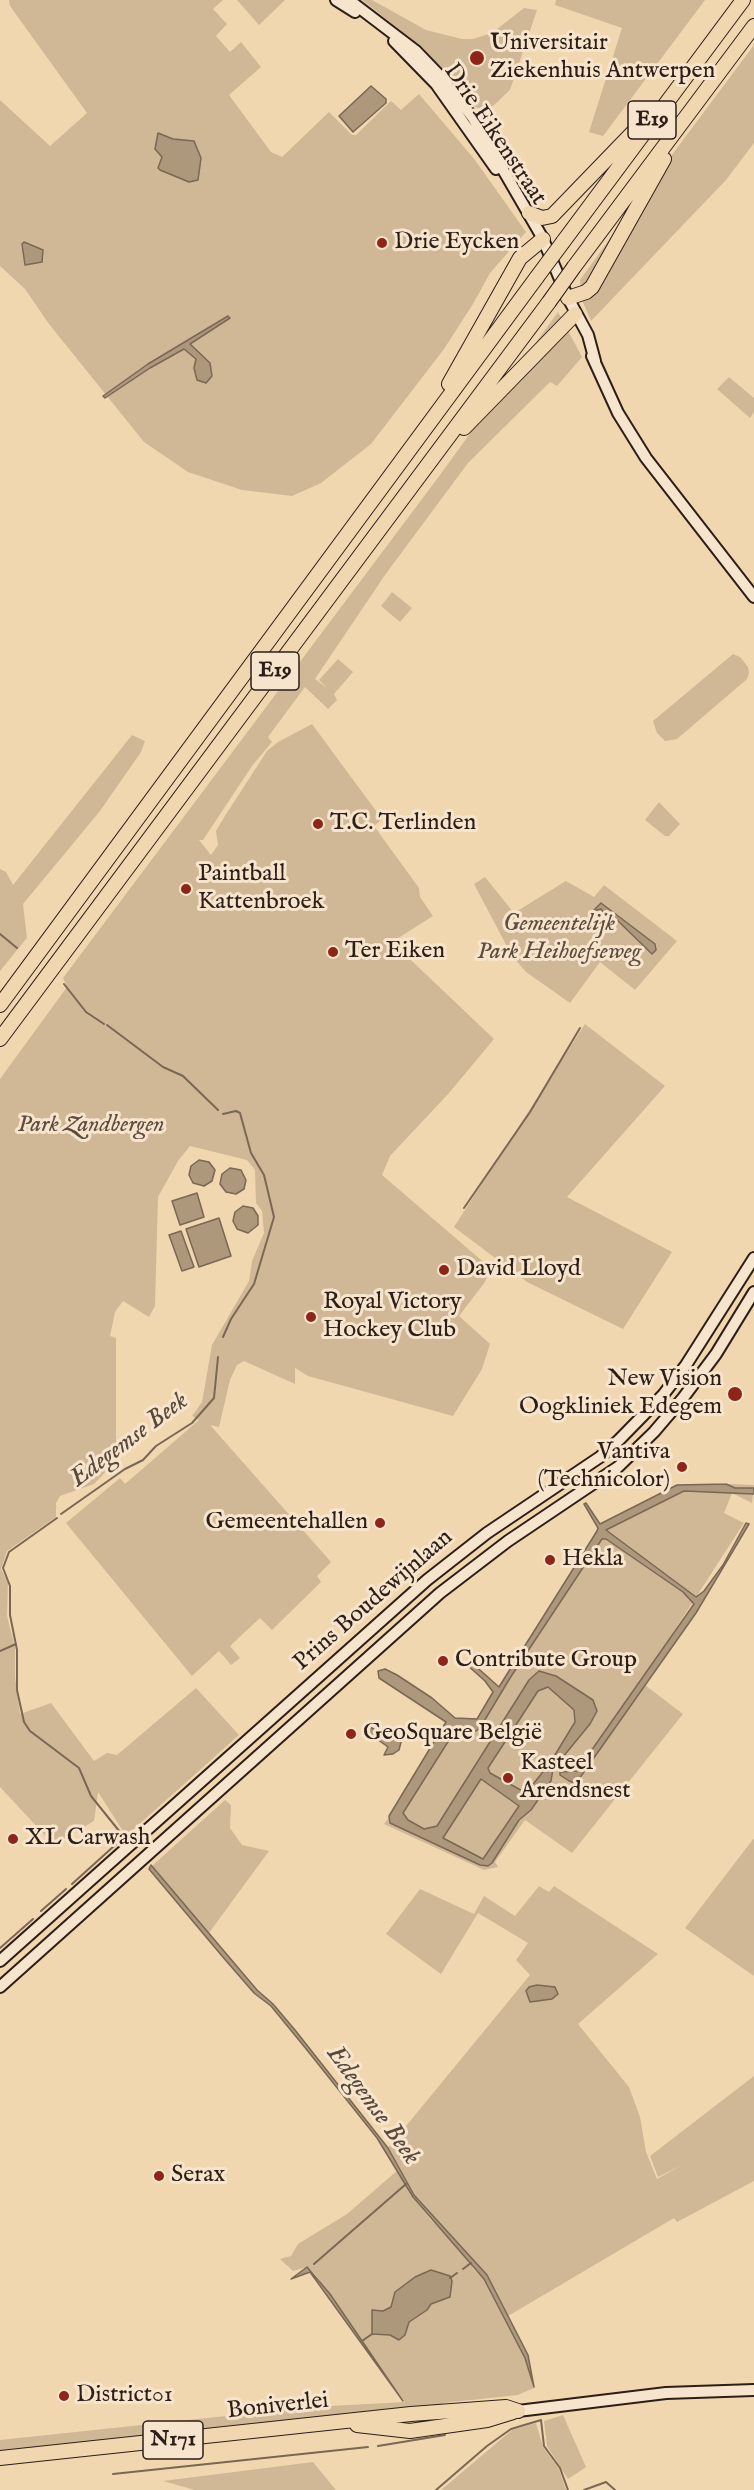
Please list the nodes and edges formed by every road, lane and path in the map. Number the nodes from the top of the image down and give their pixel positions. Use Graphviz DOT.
graph roads {
  1 [pos="336,0"];
  2 [pos="349,0"];
  3 [pos="743,0"];
  4 [pos="754,26"];
  5 [pos="670,96"];
  6 [pos="676,132"];
  7 [pos="529,213"];
  8 [pos="540,240"];
  9 [pos="568,298"];
  10 [pos="575,314"];
  11 [pos="420,436"];
  12 [pos="435,456"];
  13 [pos="752,596"];
  14 [pos="0,1005"];
  15 [pos="0,1039"];
  16 [pos="754,1258"];
  17 [pos="754,1292"];
  18 [pos="0,1961"];
  19 [pos="0,1987"];
  20 [pos="754,2390"];
  21 [pos="518,2410"];
  22 [pos="0,2458"];
  1 -- 8 [label="main road, Drie Eikenstraat"];
  2 -- 7 [label="main road, Drie Eikenstraat"];
  3 -- 5 [label="highway, E19"];
  4 -- 6 [label="highway, E19"];
  5 -- 7 [label="highway"];
  5 -- 11 [label="highway, E19, bridge"];
  6 -- 9 [label="highway"];
  6 -- 12 [label="highway, E19, bridge"];
  7 -- 8 [label="main road, Drie Eikenstraat"];
  8 -- 9 [label="main road, Drie Eikenstraat"];
  8 -- 11 [label="highway"];
  9 -- 10 [label="main road, Drie Eikenstraat"];
  10 -- 12 [label="highway"];
  10 -- 13 [label="main road, Drie Eikenstraat"];
  11 -- 14 [label="highway, E19"];
  12 -- 15 [label="highway, E19"];
  16 -- 18 [label="main road, Prins Boudewijnlaan"];
  17 -- 19 [label="main road, Prins Boudewijnlaan"];
  20 -- 21 [label="main road, Boniverlei / N171"];
  21 -- 22 [label="highway, Boniverlei / N171"];
}
